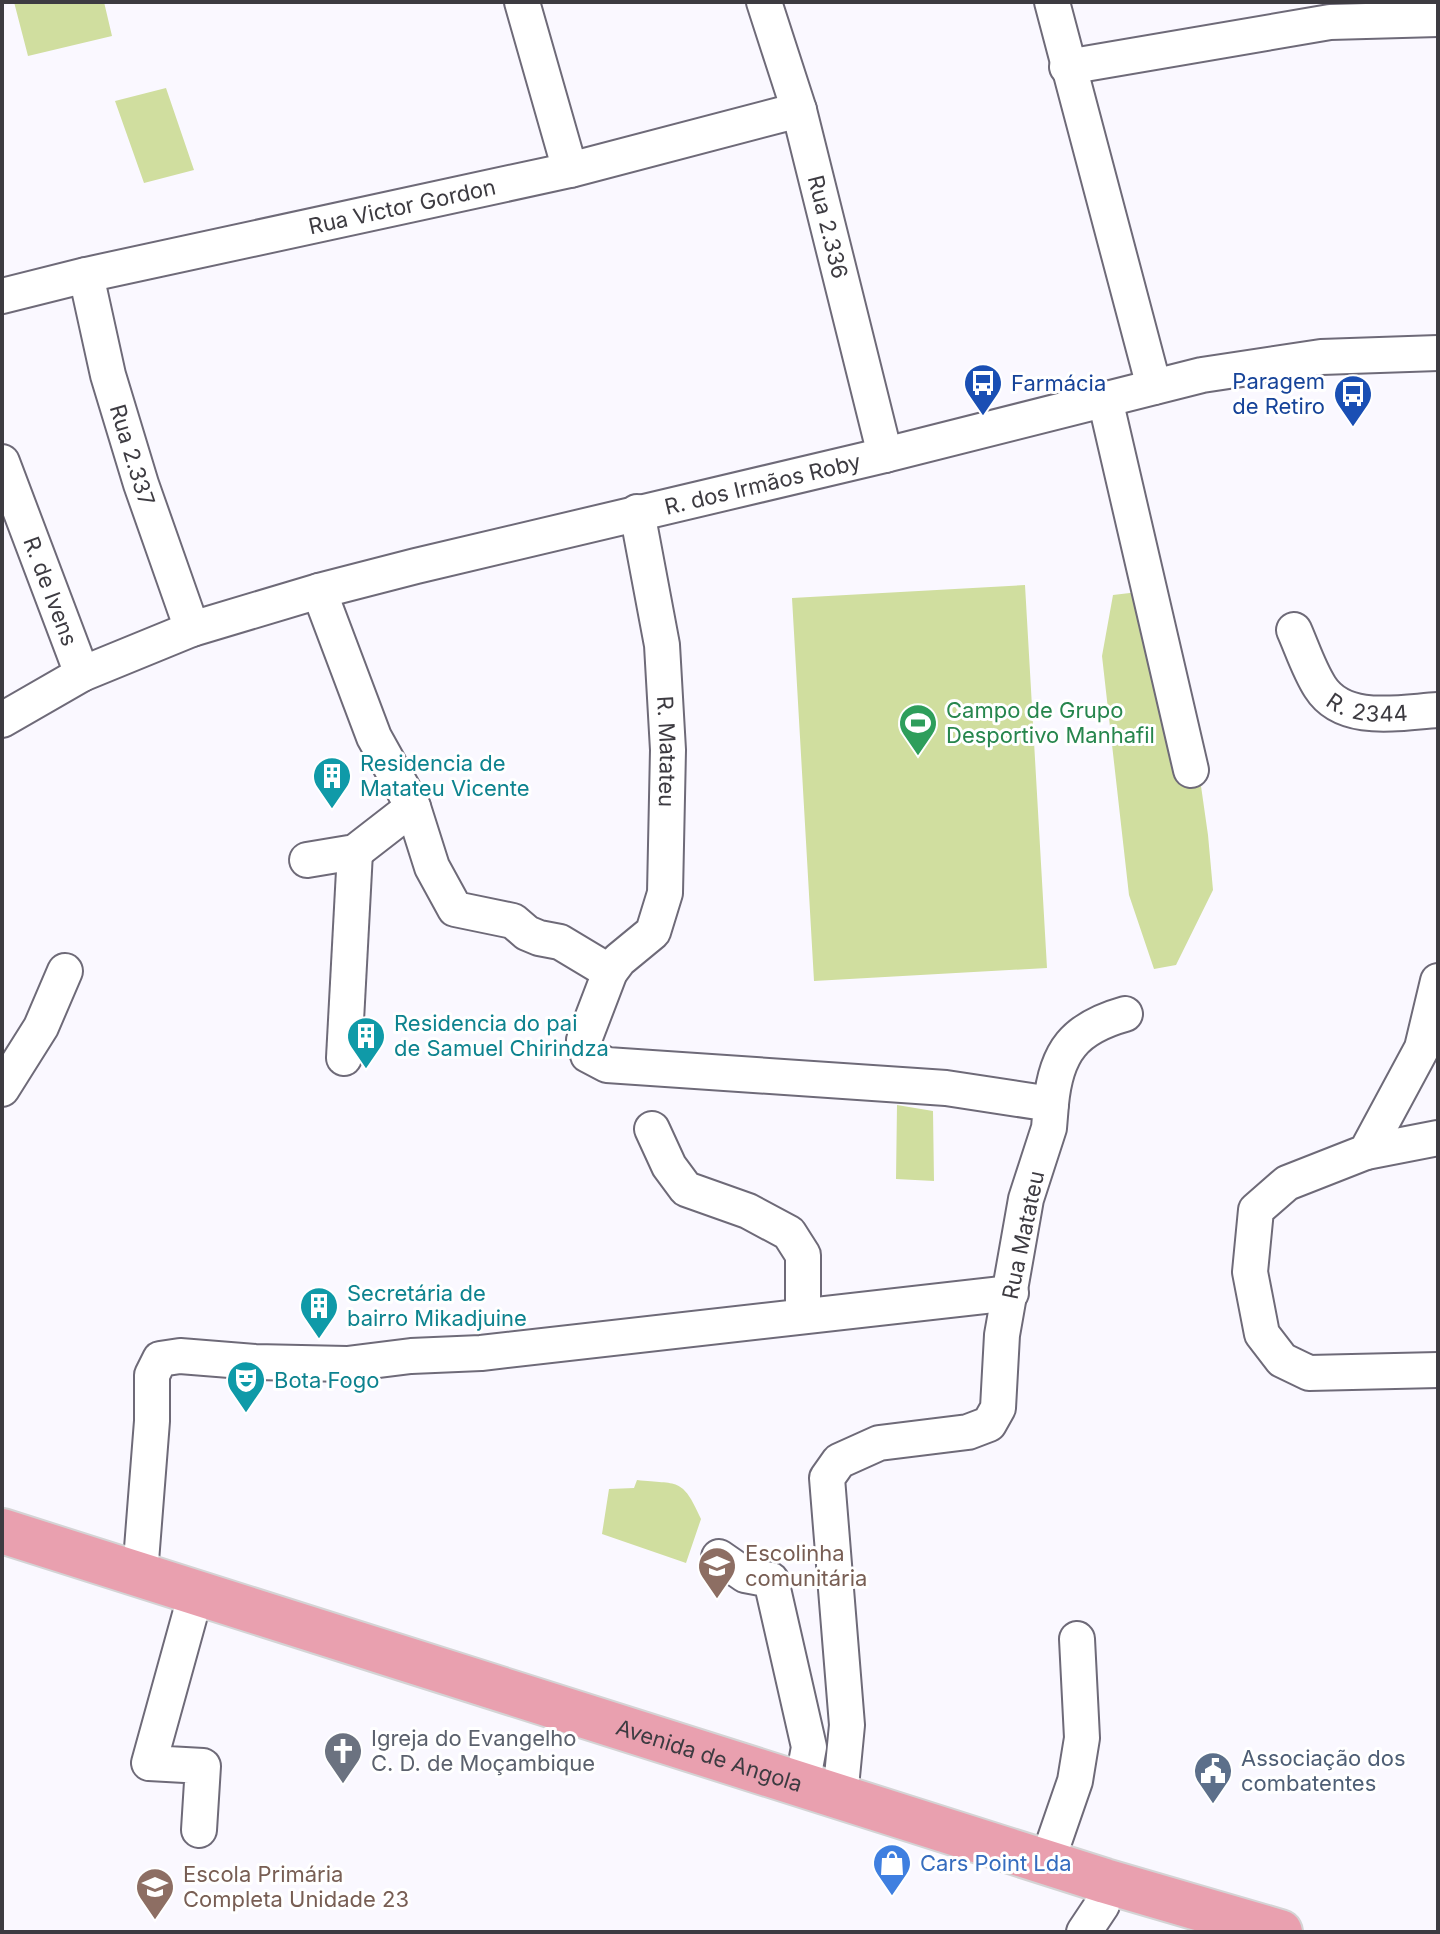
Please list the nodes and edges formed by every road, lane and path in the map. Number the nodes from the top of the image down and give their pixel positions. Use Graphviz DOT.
graph roads {
  1 [pos="522,2"];
  2 [pos="764,2"];
  3 [pos="1052,2"];
  4 [pos="1438,19"];
  5 [pos="1067,67"];
  6 [pos="799,110"];
  7 [pos="570,170"];
  8 [pos="86,275"];
  9 [pos="2,296"];
  10 [pos="1438,353"];
  11 [pos="1154,387"];
  12 [pos="1105,399"];
  13 [pos="885,455"];
  14 [pos="2,462"];
  15 [pos="637,512"];
  16 [pos="319,591"];
  17 [pos="192,629"];
  18 [pos="1294,630"];
  19 [pos="90,671"];
  20 [pos="1438,710"];
  21 [pos="2,720"];
  22 [pos="1191,770"];
  23 [pos="413,807"];
  24 [pos="355,852"];
  25 [pos="307,860"];
  26 [pos="65,971"];
  27 [pos="610,972"];
  28 [pos="1438,981"];
  29 [pos="1125,1014"];
  30 [pos="344,1058"];
  31 [pos="2,1089"];
  32 [pos="1051,1104"];
  33 [pos="652,1129"];
  34 [pos="1438,1138"];
  35 [pos="1366,1152"];
  36 [pos="1011,1293"];
  37 [pos="803,1316"];
  38 [pos="1438,1370"];
  39 [pos="2,1531"];
  40 [pos="719,1557"];
  41 [pos="140,1574"];
  42 [pos="196,1593"];
  43 [pos="1077,1639"];
  44 [pos="821,1791"];
  45 [pos="199,1830"];
  46 [pos="1047,1862"];
  47 [pos="1105,1881"];
  48 [pos="1084,1932"];
  49 [pos="1280,1932"];
  1 -- 7 [label="street"];
  2 -- 6 [label="street, Rua 2.336"];
  3 -- 5 [label="street"];
  4 -- 5 [label="street"];
  5 -- 11 [label="street"];
  6 -- 7 [label="street, Rua Victor Gordon"];
  6 -- 13 [label="street, Rua 2.336"];
  7 -- 8 [label="street, Rua Victor Gordon"];
  8 -- 9 [label="street, Rua Victor Gordon"];
  8 -- 17 [label="street, Rua 2.337"];
  10 -- 11 [label="street, R. dos Irmãos Roby"];
  11 -- 12 [label="street, R. dos Irmãos Roby"];
  12 -- 13 [label="street, R. dos Irmãos Roby"];
  12 -- 22 [label="street"];
  13 -- 15 [label="street, R. dos Irmãos Roby"];
  14 -- 19 [label="street, R. de Ivens"];
  15 -- 16 [label="street, R. dos Irmãos Roby"];
  15 -- 27 [label="street, R. Matateu"];
  16 -- 17 [label="street, R. dos Irmãos Roby"];
  16 -- 23 [label="street"];
  17 -- 19 [label="street, R. dos Irmãos Roby"];
  18 -- 20 [label="street, R. 2344"];
  19 -- 21 [label="street, R. dos Irmãos Roby"];
  23 -- 24 [label="street"];
  23 -- 27 [label="street"];
  24 -- 25 [label="street"];
  24 -- 30 [label="street"];
  26 -- 31 [label="street"];
  27 -- 32 [label="street"];
  28 -- 35 [label="street"];
  29 -- 32 [label="street, Rua Matateu"];
  32 -- 36 [label="street, Rua Matateu"];
  33 -- 37 [label="street"];
  34 -- 35 [label="street"];
  35 -- 38 [label="street"];
  36 -- 37 [label="street"];
  36 -- 44 [label="street, Rua Matateu"];
  37 -- 41 [label="street"];
  39 -- 41 [label="main road, Avenida de Angola"];
  40 -- 44 [label="street"];
  41 -- 42 [label="main road, Avenida de Angola"];
  42 -- 44 [label="main road, Avenida de Angola"];
  42 -- 45 [label="street"];
  43 -- 46 [label="street"];
  44 -- 46 [label="main road, Avenida de Angola"];
  46 -- 47 [label="main road, Avenida de Angola"];
  47 -- 48 [label="street"];
  47 -- 49 [label="main road, Avenida de Angola"];
}
